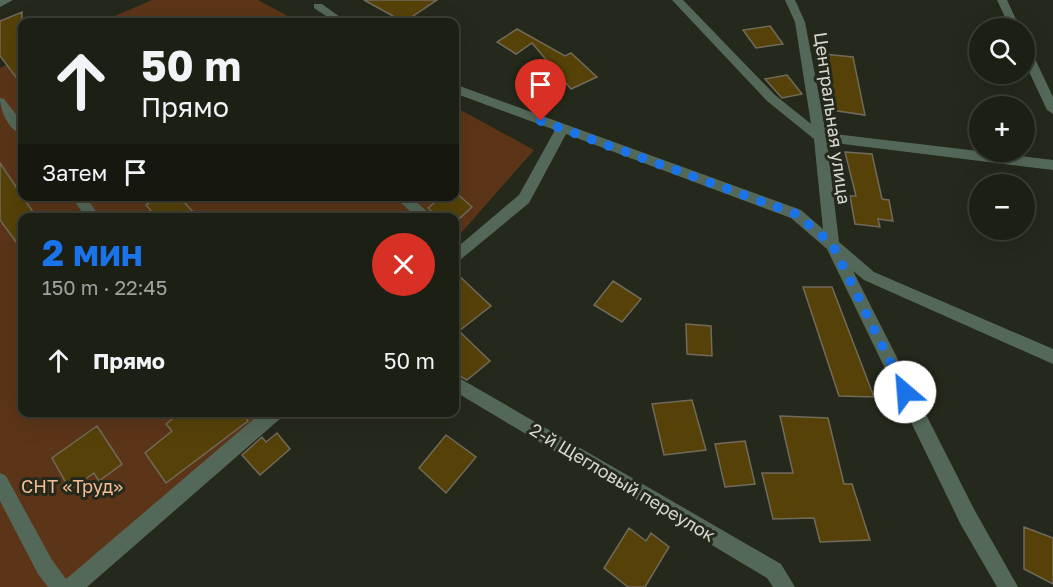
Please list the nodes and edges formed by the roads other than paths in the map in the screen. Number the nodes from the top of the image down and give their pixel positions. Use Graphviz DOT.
graph roads {
  1 [pos="8,0"];
  2 [pos="677,0"];
  3 [pos="790,0"];
  4 [pos="1002,0"];
  5 [pos="0,4"];
  6 [pos="318,6"];
  7 [pos="336,18"];
  8 [pos="1010,18"];
  9 [pos="1035,72"];
  10 [pos="459,90"];
  11 [pos="0,102"];
  12 [pos="1053,110"];
  13 [pos="18,125"];
  14 [pos="562,129"];
  15 [pos="820,137"];
  16 [pos="1053,165"];
  17 [pos="81,201"];
  18 [pos="406,201"];
  19 [pos="90,213"];
  20 [pos="421,213"];
  21 [pos="460,244"];
  22 [pos="832,244"];
  23 [pos="1053,357"];
  24 [pos="459,385"];
  25 [pos="262,417"];
  26 [pos="0,482"];
  27 [pos="60,587"];
  28 [pos="72,587"];
  29 [pos="784,587"];
  30 [pos="1008,587"];
  1 -- 5 [label="street"];
  2 -- 15 [label="street"];
  3 -- 15 [label="street, Центральная улица"];
  4 -- 8 [label="street"];
  6 -- 7 [label="street"];
  9 -- 12 [label="street"];
  10 -- 14 [label="street"];
  11 -- 13 [label="street"];
  14 -- 21 [label="street"];
  14 -- 22 [label="street"];
  15 -- 16 [label="street"];
  15 -- 22 [label="street, Центральная улица"];
  17 -- 19 [label="street"];
  18 -- 20 [label="street"];
  22 -- 23 [label="street"];
  22 -- 30 [label="street"];
  24 -- 29 [label="street, 2-й Щегловый переулок"];
  25 -- 28 [label="street"];
  26 -- 27 [label="street"];
}
